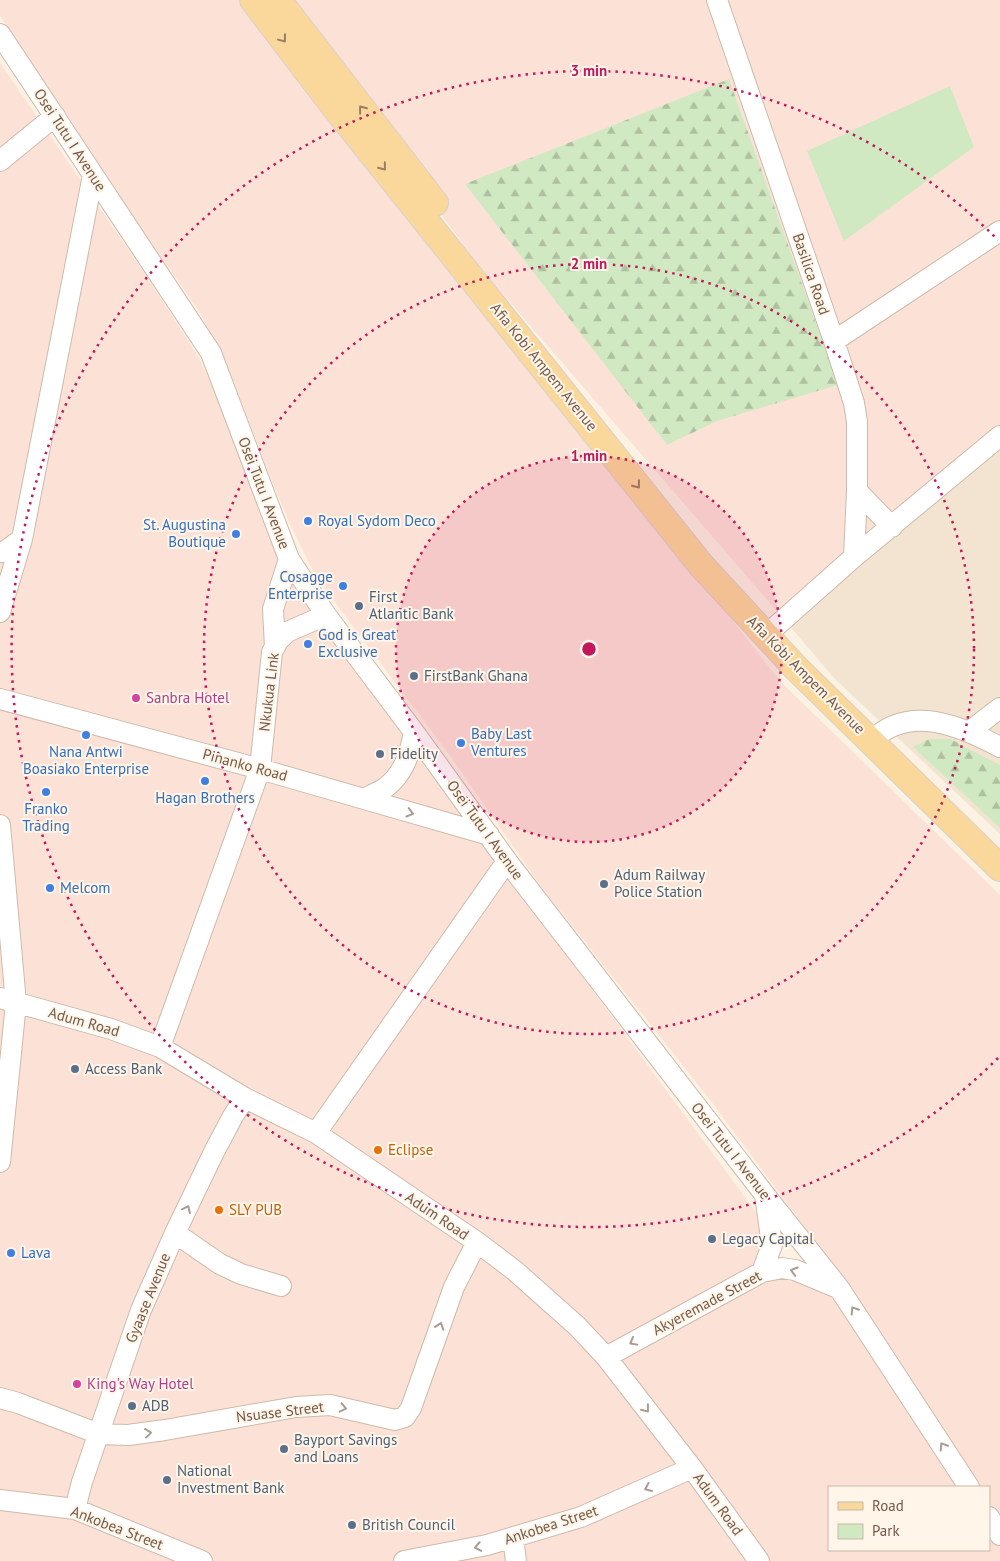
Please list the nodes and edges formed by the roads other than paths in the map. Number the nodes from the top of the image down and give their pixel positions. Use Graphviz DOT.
graph roads {
  1 [pos="253,0"];
  2 [pos="278,0"];
  3 [pos="717,0"];
  4 [pos="0,34"];
  5 [pos="55,116"];
  6 [pos="0,162"];
  7 [pos="93,175"];
  8 [pos="1000,231"];
  9 [pos="834,341"];
  10 [pos="1000,436"];
  11 [pos="857,491"];
  12 [pos="892,526"];
  13 [pos="22,539"];
  14 [pos="0,552"];
  15 [pos="854,558"];
  16 [pos="289,559"];
  17 [pos="0,612"];
  18 [pos="326,615"];
  19 [pos="771,631"];
  20 [pos="275,647"];
  21 [pos="0,699"];
  22 [pos="1000,708"];
  23 [pos="414,732"];
  24 [pos="970,732"];
  25 [pos="876,736"];
  26 [pos="1000,747"];
  27 [pos="260,769"];
  28 [pos="364,799"];
  29 [pos="0,825"];
  30 [pos="489,835"];
  31 [pos="1000,847"];
  32 [pos="507,861"];
  33 [pos="1000,868"];
  34 [pos="8,1001"];
  35 [pos="160,1047"];
  36 [pos="245,1098"];
  37 [pos="316,1133"];
  38 [pos="0,1162"];
  39 [pos="765,1195"];
  40 [pos="175,1233"];
  41 [pos="477,1242"];
  42 [pos="762,1272"];
  43 [pos="281,1286"];
  44 [pos="839,1288"];
  45 [pos="606,1357"];
  46 [pos="0,1398"];
  47 [pos="99,1434"];
  48 [pos="692,1468"];
  49 [pos="968,1486"];
  50 [pos="0,1500"];
  51 [pos="75,1510"];
  52 [pos="990,1520"];
  53 [pos="1000,1535"];
  54 [pos="513,1538"];
  55 [pos="202,1561"];
  56 [pos="404,1561"];
  57 [pos="516,1561"];
  58 [pos="759,1561"];
  1 -- 19 [label="main road, Afia Kobi Ampem Avenue, one-way"];
  19 -- 2 [label="main road, Afia Kobi Ampem Avenue, one-way"];
  3 -- 9 [label="street, Basilica Road"];
  4 -- 5 [label="street, Osei Tutu I Avenue"];
  5 -- 6 [label="street"];
  5 -- 7 [label="street, Osei Tutu I Avenue"];
  7 -- 13 [label="street"];
  7 -- 16 [label="street, Osei Tutu I Avenue"];
  8 -- 9 [label="street"];
  9 -- 11 [label="street, Basilica Road"];
  10 -- 12 [label="street"];
  11 -- 12 [label="street"];
  11 -- 15 [label="street, Basilica Road"];
  12 -- 15 [label="street"];
  13 -- 14 [label="street"];
  13 -- 17 [label="street"];
  15 -- 19 [label="street"];
  16 -- 18 [label="street, Osei Tutu I Avenue"];
  16 -- 20 [label="street"];
  18 -- 20 [label="street, Nkukua Link"];
  18 -- 23 [label="street, Osei Tutu I Avenue"];
  19 -- 25 [label="main road, Afia Kobi Ampem Avenue"];
  20 -- 27 [label="street, Nkukua Link"];
  21 -- 27 [label="street, Pinanko Road"];
  22 -- 24 [label="street"];
  23 -- 28 [label="street"];
  23 -- 30 [label="street, Osei Tutu I Avenue"];
  24 -- 25 [label="street"];
  24 -- 26 [label="street"];
  25 -- 31 [label="main road, Afia Kobi Ampem Avenue"];
  25 -- 33 [label="main road, Afia Kobi Ampem Avenue"];
  27 -- 28 [label="street, Pinanko Road"];
  27 -- 35 [label="street, Nkukua Link"];
  28 -- 30 [label="street, Pinanko Road, one-way"];
  29 -- 34 [label="street"];
  30 -- 32 [label="street, Osei Tutu I Avenue"];
  32 -- 37 [label="street"];
  32 -- 39 [label="street, Osei Tutu I Avenue"];
  34 -- 35 [label="street, Adum Road"];
  34 -- 38 [label="street"];
  35 -- 36 [label="street, Adum Road"];
  36 -- 37 [label="street, Adum Road"];
  40 -- 36 [label="street, Gyaase Avenue, one-way"];
  37 -- 41 [label="street, Adum Road"];
  39 -- 42 [label="street"];
  39 -- 44 [label="street, Osei Tutu I Avenue"];
  40 -- 43 [label="street"];
  40 -- 47 [label="street, Gyaase Avenue"];
  41 -- 45 [label="street, Adum Road"];
  47 -- 41 [label="street, Nsuase Street, one-way"];
  44 -- 42 [label="street, Akyeremade Street, one-way"];
  42 -- 45 [label="street, Akyeremade Street, one-way"];
  49 -- 44 [label="street, Osei Tutu I Avenue, one-way"];
  45 -- 48 [label="street, Adum Road, one-way"];
  46 -- 47 [label="street, Nsuase Street"];
  47 -- 51 [label="street, Gyaase Avenue"];
  48 -- 54 [label="street, Ankobea Street, one-way"];
  48 -- 58 [label="street, Adum Road"];
  50 -- 51 [label="street, Ankobea Street"];
  51 -- 55 [label="street, Ankobea Street"];
  52 -- 53 [label="street"];
  54 -- 56 [label="street, Ankobea Street, one-way"];
  54 -- 57 [label="street"];
}
